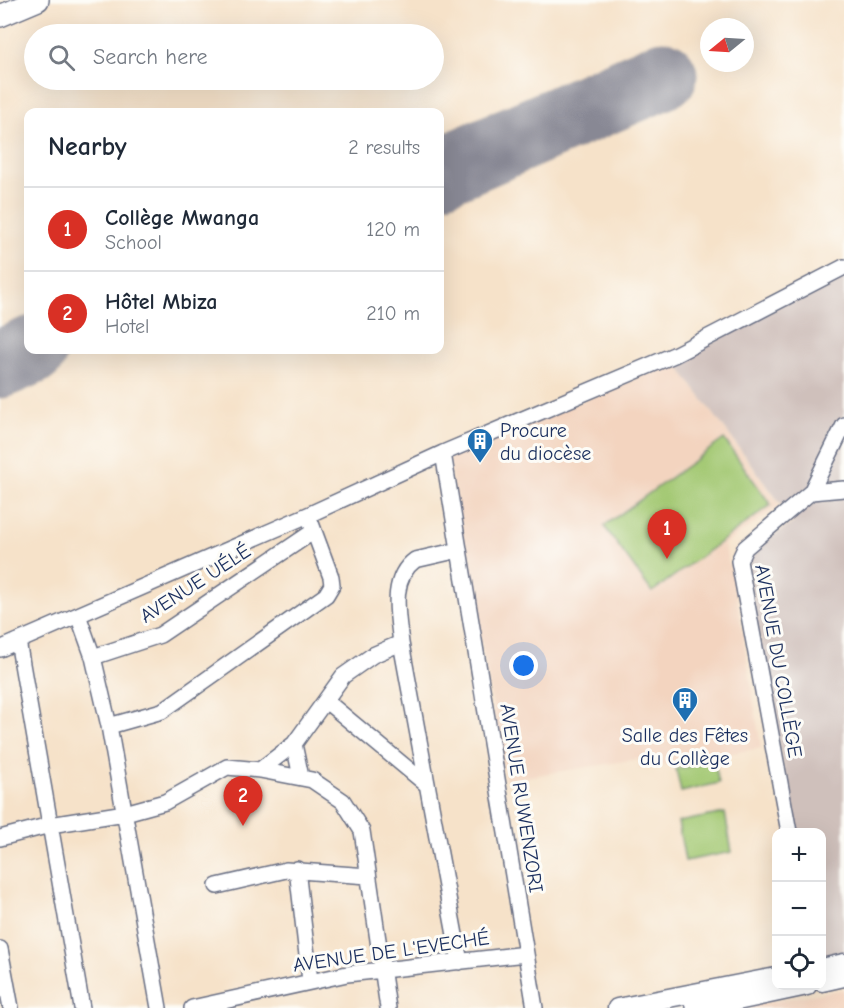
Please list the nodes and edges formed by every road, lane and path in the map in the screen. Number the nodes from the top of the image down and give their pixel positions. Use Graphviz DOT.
graph roads {
  1 [pos="29,2"];
  2 [pos="0,16"];
  3 [pos="844,267"];
  4 [pos="844,425"];
  5 [pos="443,453"];
  6 [pos="844,489"];
  7 [pos="811,492"];
  8 [pos="308,515"];
  9 [pos="314,531"];
  10 [pos="459,550"];
  11 [pos="78,615"];
  12 [pos="18,641"];
  13 [pos="401,643"];
  14 [pos="0,649"];
  15 [pos="93,657"];
  16 [pos="326,701"];
  17 [pos="109,726"];
  18 [pos="294,744"];
  19 [pos="260,770"];
  20 [pos="301,777"];
  21 [pos="426,784"];
  22 [pos="125,813"];
  23 [pos="50,825"];
  24 [pos="788,828"];
  25 [pos="0,838"];
  26 [pos="297,869"];
  27 [pos="368,876"];
  28 [pos="217,886"];
  29 [pos="0,950"];
  30 [pos="526,954"];
  31 [pos="460,962"];
  32 [pos="844,963"];
  33 [pos="826,967"];
  34 [pos="382,971"];
  35 [pos="844,977"];
  36 [pos="772,978"];
  37 [pos="310,981"];
  38 [pos="826,981"];
  39 [pos="788,990"];
  40 [pos="692,1002"];
  41 [pos="656,1005"];
  42 [pos="11,1008"];
  43 [pos="82,1008"];
  44 [pos="159,1008"];
  45 [pos="192,1008"];
  46 [pos="388,1008"];
  47 [pos="535,1008"];
  48 [pos="617,1008"];
  49 [pos="704,1008"];
  1 -- 2 [label="highway"];
  3 -- 5 [label="street"];
  4 -- 7 [label="street"];
  5 -- 8 [label="street"];
  5 -- 10 [label="street, AVENUE RUWENZORI"];
  6 -- 7 [label="street"];
  7 -- 24 [label="street, AVENUE DU COLLÈGE"];
  8 -- 9 [label="street"];
  8 -- 11 [label="street"];
  9 -- 15 [label="street, AVENUE UÉLÉ"];
  9 -- 17 [label="street"];
  10 -- 13 [label="street"];
  10 -- 30 [label="street, AVENUE RUWENZORI"];
  11 -- 12 [label="street"];
  11 -- 15 [label="street"];
  12 -- 14 [label="street"];
  12 -- 23 [label="street"];
  13 -- 16 [label="street"];
  13 -- 21 [label="street"];
  15 -- 17 [label="street"];
  16 -- 18 [label="street"];
  16 -- 21 [label="street"];
  17 -- 22 [label="street"];
  18 -- 19 [label="street"];
  18 -- 20 [label="street"];
  19 -- 20 [label="street"];
  19 -- 22 [label="street"];
  20 -- 27 [label="street"];
  21 -- 31 [label="street"];
  22 -- 23 [label="street"];
  22 -- 44 [label="street"];
  23 -- 25 [label="street"];
  23 -- 43 [label="street"];
  26 -- 27 [label="street"];
  26 -- 28 [label="street"];
  26 -- 37 [label="street"];
  27 -- 34 [label="street"];
  29 -- 42 [label="street"];
  30 -- 31 [label="street, AVENUE DE L'EVECHÉ"];
  30 -- 47 [label="street, AVENUE RUWENZORI"];
  31 -- 34 [label="street, AVENUE DE L'EVECHÉ"];
  32 -- 33 [label="main road"];
  34 -- 37 [label="street, AVENUE DE L'EVECHÉ"];
  34 -- 46 [label="street"];
  35 -- 38 [label="main road"];
  36 -- 40 [label="main road"];
  37 -- 45 [label="street, AVENUE DE L'EVECHÉ"];
  39 -- 49 [label="main road"];
  40 -- 41 [label="main road"];
  41 -- 48 [label="main road"];
}
